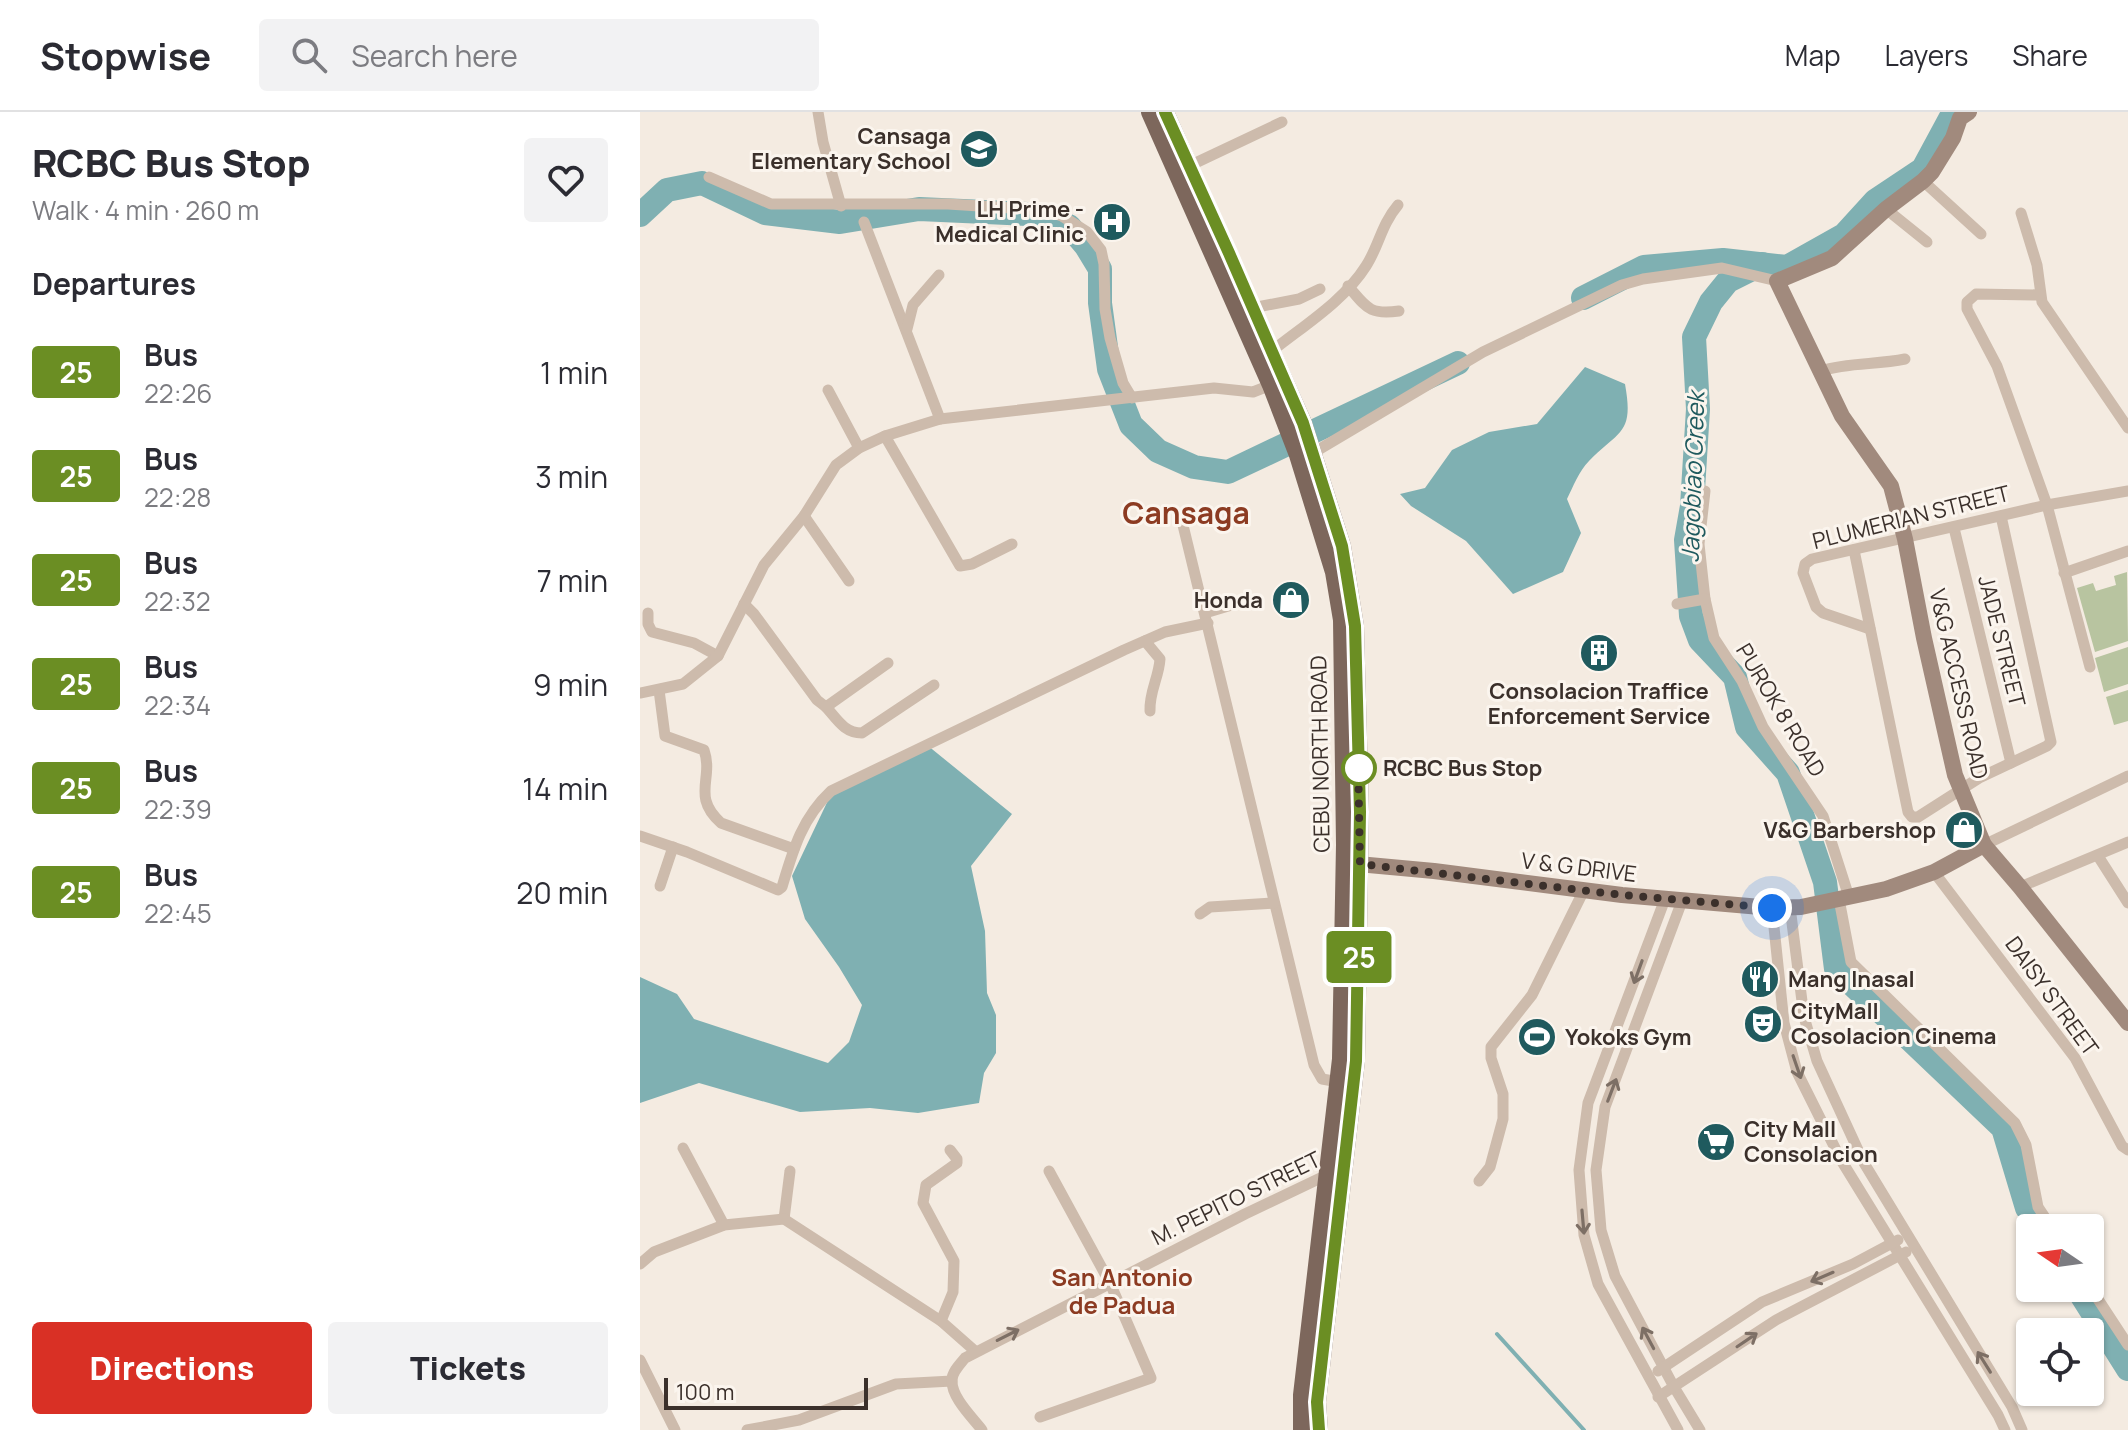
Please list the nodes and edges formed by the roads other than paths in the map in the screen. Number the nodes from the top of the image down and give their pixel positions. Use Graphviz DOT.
graph roads {
  1 [pos="818,112"];
  2 [pos="1150,112"];
  3 [pos="1165,112"];
  4 [pos="1969,112"];
  5 [pos="1282,122"];
  6 [pos="1189,166"];
  7 [pos="709,177"];
  8 [pos="1923,181"];
  9 [pos="1398,205"];
  10 [pos="841,206"];
  11 [pos="1886,209"];
  12 [pos="2021,213"];
  13 [pos="864,222"];
  14 [pos="1981,234"];
  15 [pos="1927,242"];
  16 [pos="939,275"];
  17 [pos="1770,278"];
  18 [pos="1348,286"];
  19 [pos="1320,289"];
  20 [pos="2040,295"];
  21 [pos="1252,308"];
  22 [pos="1399,311"];
  23 [pos="907,330"];
  24 [pos="1272,351"];
  25 [pos="1905,359"];
  26 [pos="1821,371"];
  27 [pos="1271,385"];
  28 [pos="828,390"];
  29 [pos="1129,398"];
  30 [pos="940,419"];
  31 [pos="1295,426"];
  32 [pos="2128,428"];
  33 [pos="885,436"];
  34 [pos="859,448"];
  35 [pos="1308,453"];
  36 [pos="1705,491"];
  37 [pos="2128,491"];
  38 [pos="2047,505"];
  39 [pos="804,516"];
  40 [pos="2001,516"];
  41 [pos="1181,517"];
  42 [pos="1954,528"];
  43 [pos="1905,539"];
  44 [pos="1012,544"];
  45 [pos="1854,550"];
  46 [pos="2128,551"];
  47 [pos="2064,573"];
  48 [pos="849,581"];
  49 [pos="1700,600"];
  50 [pos="1245,601"];
  51 [pos="744,604"];
  52 [pos="1679,604"];
  53 [pos="648,613"];
  54 [pos="1207,618"];
  55 [pos="1870,629"];
  56 [pos="1145,641"];
  57 [pos="718,656"];
  58 [pos="888,663"];
  59 [pos="2090,667"];
  60 [pos="934,685"];
  61 [pos="659,690"];
  62 [pos="640,693"];
  63 [pos="826,707"];
  64 [pos="1150,711"];
  65 [pos="2011,763"];
  66 [pos="2128,776"];
  67 [pos="1961,792"];
  68 [pos="640,836"];
  69 [pos="2128,842"];
  70 [pos="1984,845"];
  71 [pos="673,847"];
  72 [pos="794,849"];
  73 [pos="2098,856"];
  74 [pos="1352,868"];
  75 [pos="1934,872"];
  76 [pos="660,886"];
  77 [pos="2020,887"];
  78 [pos="1582,895"];
  79 [pos="1829,902"];
  80 [pos="1274,903"];
  81 [pos="2128,903"];
  82 [pos="1672,905"];
  83 [pos="1790,912"];
  84 [pos="1772,913"];
  85 [pos="1200,914"];
  86 [pos="2128,1023"];
  87 [pos="1339,1082"];
  88 [pos="683,1148"];
  89 [pos="950,1150"];
  90 [pos="2128,1150"];
  91 [pos="790,1171"];
  92 [pos="1049,1171"];
  93 [pos="1337,1171"];
  94 [pos="1479,1181"];
  95 [pos="2043,1214"];
  96 [pos="784,1219"];
  97 [pos="724,1225"];
  98 [pos="1906,1236"];
  99 [pos="1892,1243"];
  100 [pos="1913,1247"];
  101 [pos="1900,1256"];
  102 [pos="640,1264"];
  103 [pos="1110,1283"];
  104 [pos="2100,1302"];
  105 [pos="941,1321"];
  106 [pos="2128,1345"];
  107 [pos="975,1351"];
  108 [pos="640,1360"];
  109 [pos="1663,1367"];
  110 [pos="1648,1377"];
  111 [pos="952,1381"];
  112 [pos="1674,1387"];
  113 [pos="1658,1397"];
  114 [pos="1040,1417"];
  115 [pos="675,1430"];
  116 [pos="747,1430"];
  117 [pos="980,1430"];
  118 [pos="1302,1430"];
  119 [pos="1319,1430"];
  120 [pos="1678,1430"];
  121 [pos="1700,1430"];
  122 [pos="2005,1430"];
  123 [pos="2022,1430"];
  1 -- 10 [label="street"];
  2 -- 27 [label="main road, CEBU NORTH ROAD"];
  3 -- 6 [label="main road, CEBU NORTH ROAD"];
  4 -- 8 [label="street"];
  5 -- 6 [label="street"];
  6 -- 21 [label="main road, CEBU NORTH ROAD"];
  7 -- 10 [label="street"];
  8 -- 11 [label="street"];
  8 -- 14 [label="street"];
  9 -- 18 [label="street"];
  10 -- 29 [label="street"];
  11 -- 15 [label="street"];
  11 -- 17 [label="street"];
  12 -- 20 [label="street"];
  13 -- 23 [label="street"];
  16 -- 23 [label="street"];
  17 -- 26 [label="street, V&G ACCESS ROAD"];
  17 -- 35 [label="street"];
  18 -- 22 [label="street"];
  18 -- 24 [label="street"];
  19 -- 21 [label="street"];
  20 -- 32 [label="street"];
  20 -- 38 [label="street"];
  21 -- 24 [label="main road, CEBU NORTH ROAD"];
  23 -- 30 [label="street"];
  24 -- 31 [label="main road, CEBU NORTH ROAD"];
  25 -- 26 [label="street"];
  26 -- 43 [label="street, V&G ACCESS ROAD"];
  27 -- 29 [label="street"];
  27 -- 31 [label="main road, CEBU NORTH ROAD"];
  28 -- 34 [label="street"];
  29 -- 30 [label="street"];
  30 -- 33 [label="street"];
  31 -- 35 [label="main road, CEBU NORTH ROAD"];
  33 -- 34 [label="street"];
  33 -- 44 [label="street"];
  34 -- 39 [label="street"];
  35 -- 74 [label="main road, CEBU NORTH ROAD"];
  36 -- 49 [label="street, PUROK 8 ROAD"];
  37 -- 38 [label="street, PLUMERIAN STREET"];
  38 -- 40 [label="street, PLUMERIAN STREET"];
  38 -- 47 [label="street"];
  39 -- 48 [label="street"];
  39 -- 51 [label="street"];
  40 -- 42 [label="street, PLUMERIAN STREET"];
  40 -- 65 [label="street"];
  41 -- 54 [label="street"];
  42 -- 43 [label="street, PLUMERIAN STREET"];
  42 -- 65 [label="street, JADE STREET"];
  43 -- 45 [label="street, PLUMERIAN STREET"];
  43 -- 67 [label="street, V&G ACCESS ROAD"];
  45 -- 55 [label="street"];
  45 -- 55 [label="street, PLUMERIAN STREET"];
  46 -- 47 [label="street"];
  47 -- 59 [label="street"];
  49 -- 52 [label="street"];
  49 -- 79 [label="street, PUROK 8 ROAD"];
  50 -- 54 [label="street"];
  51 -- 57 [label="street"];
  51 -- 63 [label="street"];
  53 -- 57 [label="street"];
  54 -- 56 [label="street"];
  54 -- 80 [label="street"];
  55 -- 67 [label="street"];
  56 -- 64 [label="street"];
  56 -- 72 [label="street"];
  57 -- 61 [label="street"];
  58 -- 63 [label="street"];
  60 -- 63 [label="street"];
  61 -- 62 [label="street"];
  61 -- 72 [label="street"];
  65 -- 67 [label="street"];
  66 -- 70 [label="street"];
  67 -- 70 [label="street, V&G ACCESS ROAD"];
  68 -- 71 [label="street"];
  69 -- 73 [label="street"];
  70 -- 75 [label="street, V & G DRIVE"];
  70 -- 77 [label="street, V&G ACCESS ROAD"];
  71 -- 72 [label="street"];
  71 -- 76 [label="street"];
  73 -- 77 [label="street"];
  73 -- 81 [label="street"];
  74 -- 78 [label="street, V & G DRIVE"];
  74 -- 87 [label="main road, CEBU NORTH ROAD"];
  74 -- 93 [label="main road, CEBU NORTH ROAD"];
  75 -- 79 [label="street, V & G DRIVE"];
  75 -- 90 [label="street, DAISY STREET"];
  77 -- 86 [label="street, V&G ACCESS ROAD"];
  78 -- 82 [label="street, V & G DRIVE"];
  78 -- 94 [label="street"];
  79 -- 83 [label="street, V & G DRIVE"];
  79 -- 95 [label="street, PUROK 8 ROAD"];
  80 -- 85 [label="street"];
  80 -- 87 [label="street"];
  82 -- 84 [label="street, V & G DRIVE"];
  109 -- 82 [label="street, one-way"];
  82 -- 110 [label="street, one-way"];
  83 -- 84 [label="street, V & G DRIVE"];
  83 -- 98 [label="street"];
  84 -- 99 [label="street, one-way"];
  87 -- 93 [label="main road, CEBU NORTH ROAD"];
  88 -- 97 [label="street"];
  89 -- 105 [label="street"];
  91 -- 96 [label="street"];
  92 -- 103 [label="street"];
  93 -- 103 [label="street, M. PEPITO STREET"];
  93 -- 118 [label="main road, CEBU NORTH ROAD"];
  93 -- 119 [label="main road, CEBU NORTH ROAD"];
  96 -- 97 [label="street"];
  96 -- 105 [label="street"];
  97 -- 102 [label="street"];
  98 -- 99 [label="street"];
  98 -- 100 [label="street"];
  99 -- 101 [label="street"];
  99 -- 109 [label="street, one-way"];
  100 -- 101 [label="street"];
  123 -- 100 [label="street, one-way"];
  112 -- 101 [label="street, one-way"];
  101 -- 122 [label="street"];
  107 -- 103 [label="street, M. PEPITO STREET, one-way"];
  103 -- 114 [label="street"];
  104 -- 106 [label="street"];
  105 -- 107 [label="street"];
  107 -- 111 [label="street, M. PEPITO STREET"];
  108 -- 115 [label="street"];
  109 -- 110 [label="street"];
  109 -- 112 [label="street"];
  110 -- 113 [label="street"];
  111 -- 116 [label="street"];
  111 -- 117 [label="street"];
  112 -- 113 [label="street"];
  112 -- 121 [label="street"];
  113 -- 120 [label="street"];
}
